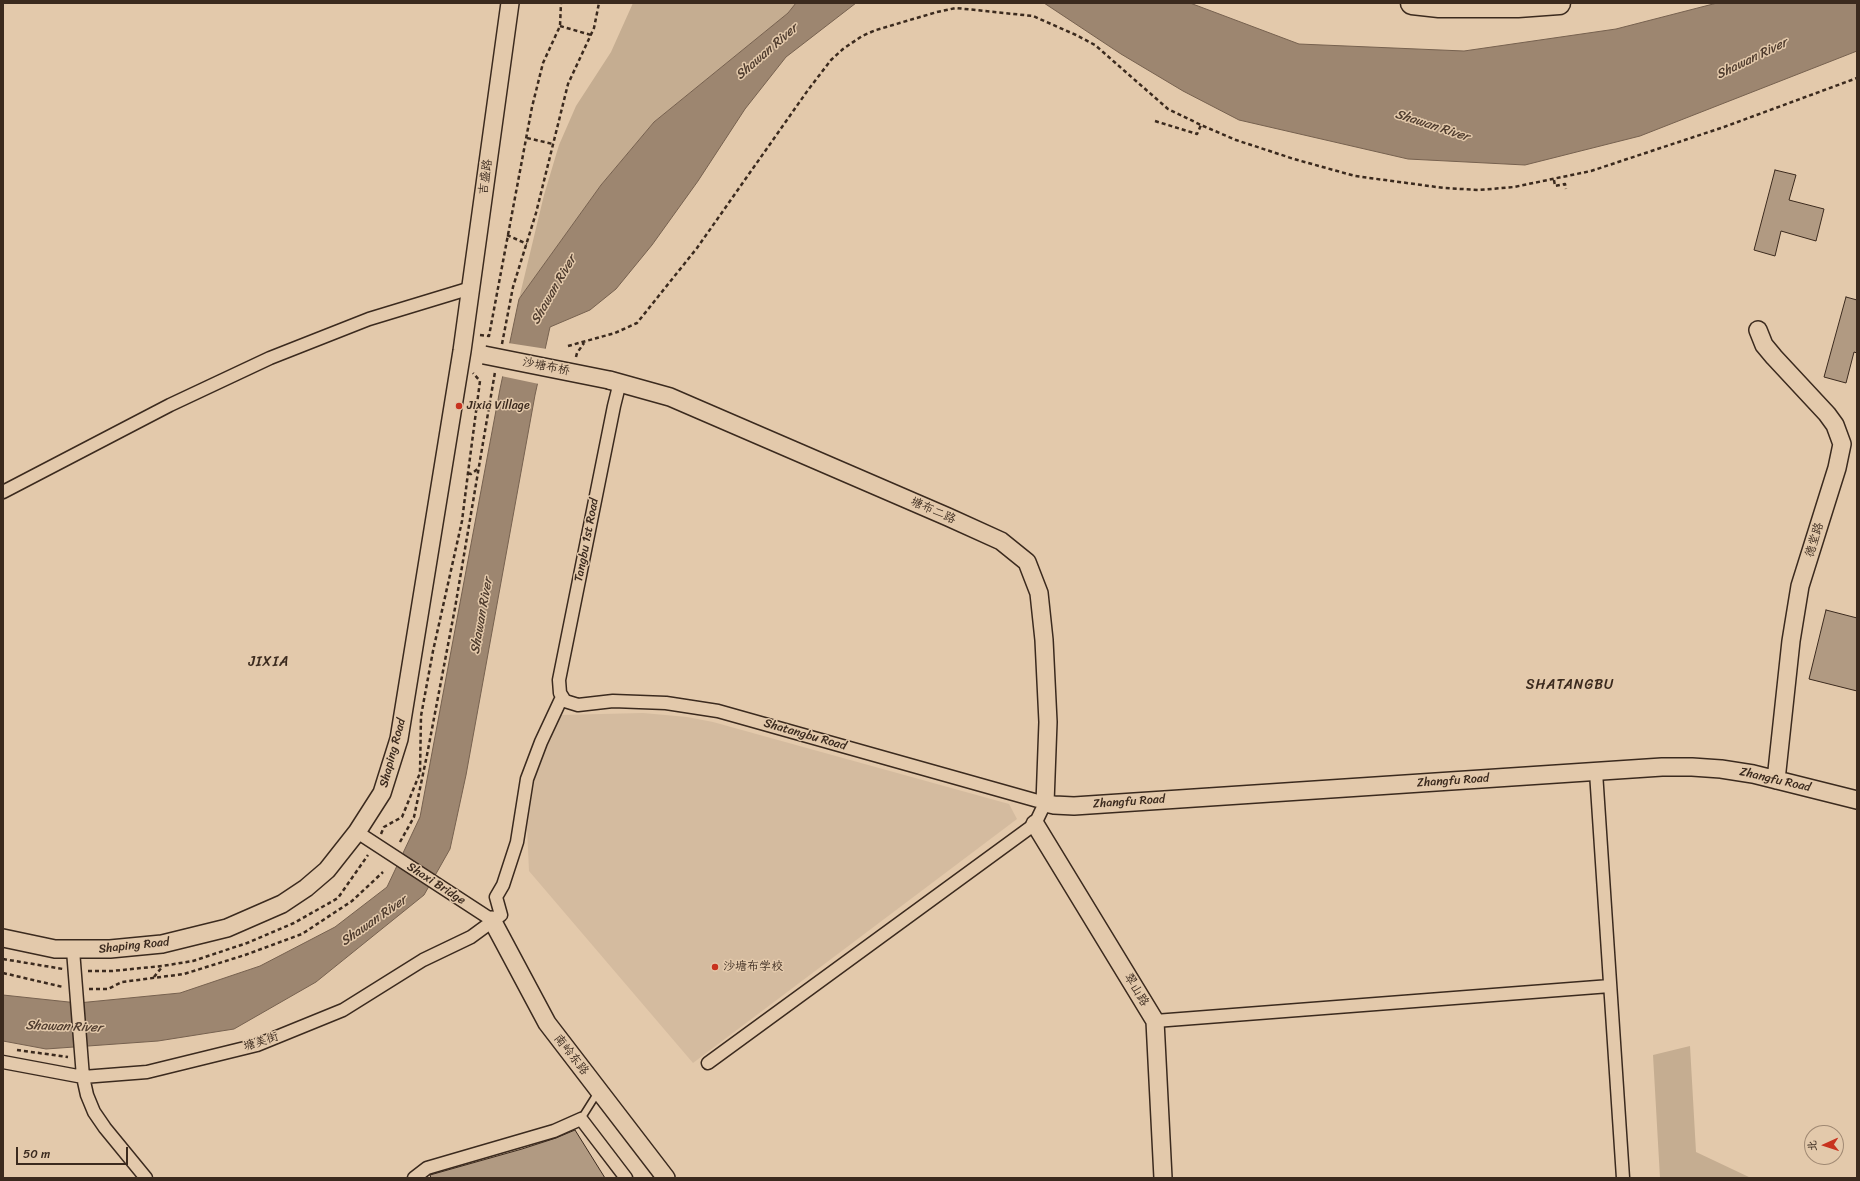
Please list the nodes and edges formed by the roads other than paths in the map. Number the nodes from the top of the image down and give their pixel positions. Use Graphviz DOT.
graph roads {
  1 [pos="510,3"];
  2 [pos="1412,3"];
  3 [pos="1559,3"];
  4 [pos="471,288"];
  5 [pos="1758,330"];
  6 [pos="473,353"];
  7 [pos="614,381"];
  8 [pos="3,492"];
  9 [pos="562,697"];
  10 [pos="1596,772"];
  11 [pos="1776,780"];
  12 [pos="1857,800"];
  13 [pos="1045,803"];
  14 [pos="1035,824"];
  15 [pos="357,832"];
  16 [pos="492,920"];
  17 [pos="3,938"];
  18 [pos="73,950"];
  19 [pos="1610,986"];
  20 [pos="1156,1021"];
  21 [pos="3,1062"];
  22 [pos="708,1063"];
  23 [pos="80,1067"];
  24 [pos="599,1090"];
  25 [pos="581,1119"];
  26 [pos="146,1178"];
  27 [pos="414,1178"];
  28 [pos="626,1178"];
  29 [pos="666,1178"];
  30 [pos="1163,1178"];
  31 [pos="1623,1178"];
  1 -- 4 [label="street, 吉盛路"];
  2 -- 3 [label="highway"];
  4 -- 6 [label="street, 吉盛路"];
  4 -- 8 [label="street"];
  5 -- 11 [label="street, 德堂路"];
  6 -- 7 [label="street, 沙塘布桥, bridge"];
  6 -- 15 [label="street, Shaping Road"];
  7 -- 9 [label="street, Tangbu 1st Road"];
  7 -- 13 [label="street, 塘布二路"];
  9 -- 13 [label="street, Shatangbu Road"];
  9 -- 16 [label="street"];
  10 -- 11 [label="street, Zhangfu Road"];
  10 -- 13 [label="street, Zhangfu Road"];
  10 -- 19 [label="street"];
  11 -- 12 [label="street, Zhangfu Road"];
  13 -- 14 [label="street"];
  14 -- 20 [label="street, 翠山路"];
  14 -- 22 [label="street"];
  15 -- 16 [label="street, Shaxi Bridge"];
  15 -- 18 [label="street, Shaping Road"];
  16 -- 23 [label="street, 塘美街"];
  16 -- 24 [label="street, 南岭东路"];
  17 -- 18 [label="street, Shaping Road"];
  18 -- 23 [label="street"];
  19 -- 20 [label="street"];
  19 -- 31 [label="street"];
  20 -- 30 [label="street, 翠山路"];
  21 -- 23 [label="street, 塘美街"];
  23 -- 26 [label="street"];
  24 -- 25 [label="lane"];
  24 -- 29 [label="street, 南岭东路"];
  25 -- 27 [label="street"];
  25 -- 28 [label="street"];
}
